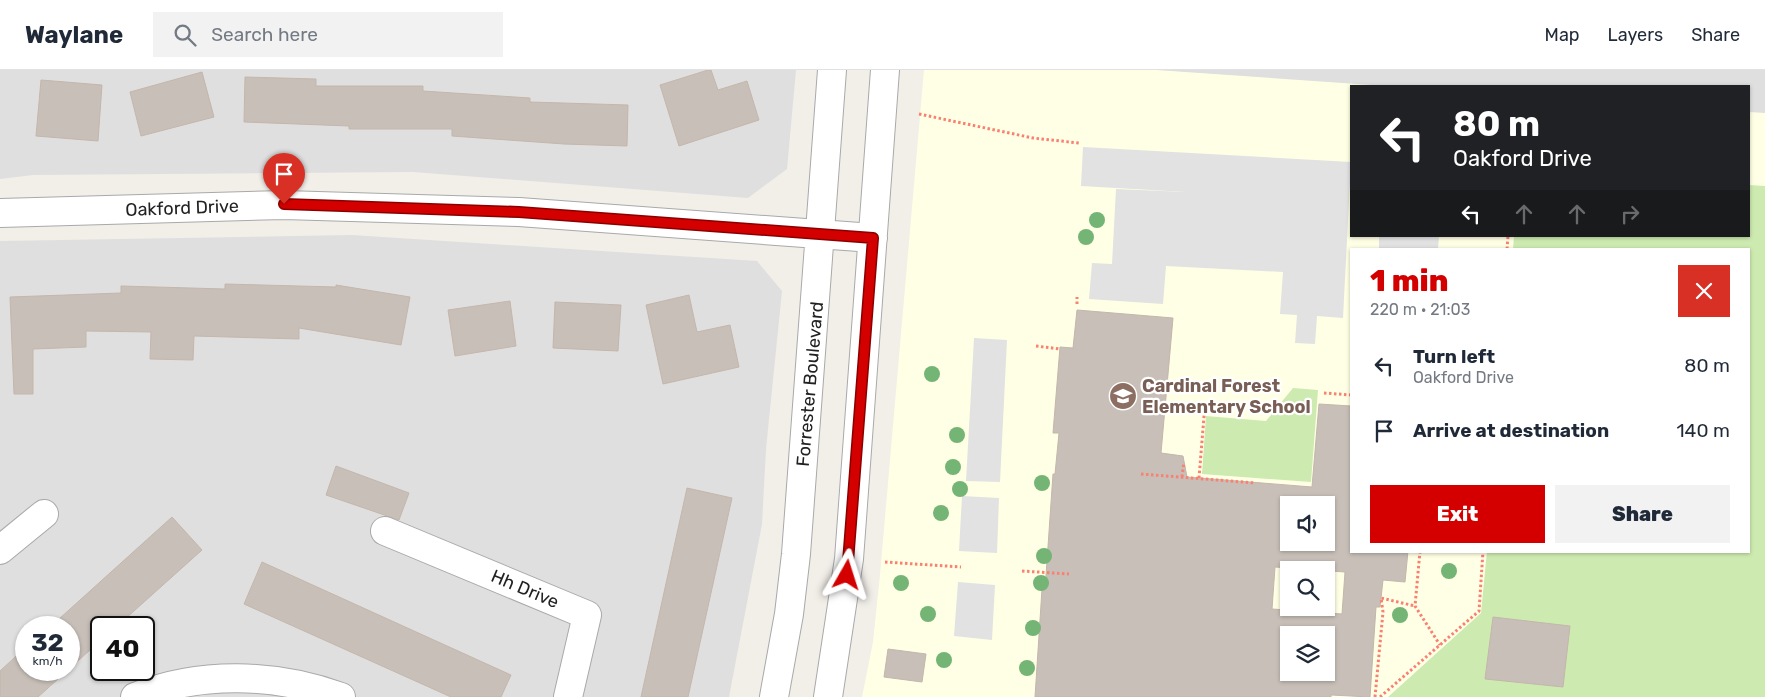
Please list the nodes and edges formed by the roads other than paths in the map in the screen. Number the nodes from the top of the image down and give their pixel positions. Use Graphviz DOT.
graph roads {
  1 [pos="832,70"];
  2 [pos="885,70"];
  3 [pos="0,213"];
  4 [pos="822,235"];
  5 [pos="873,238"];
  6 [pos="44,514"];
  7 [pos="385,531"];
  8 [pos="0,550"];
  9 [pos="134,697"];
  10 [pos="341,697"];
  11 [pos="568,697"];
  12 [pos="774,697"];
  13 [pos="828,697"];
  1 -- 4 [label="street, Forrester Boulevard"];
  2 -- 5 [label="street"];
  3 -- 4 [label="street, Oakford Drive"];
  4 -- 5 [label="street, Oakford Drive"];
  4 -- 12 [label="street, Forrester Boulevard"];
  5 -- 13 [label="street"];
  6 -- 8 [label="street"];
  7 -- 11 [label="street, Hh Drive"];
  9 -- 10 [label="street"];
}
